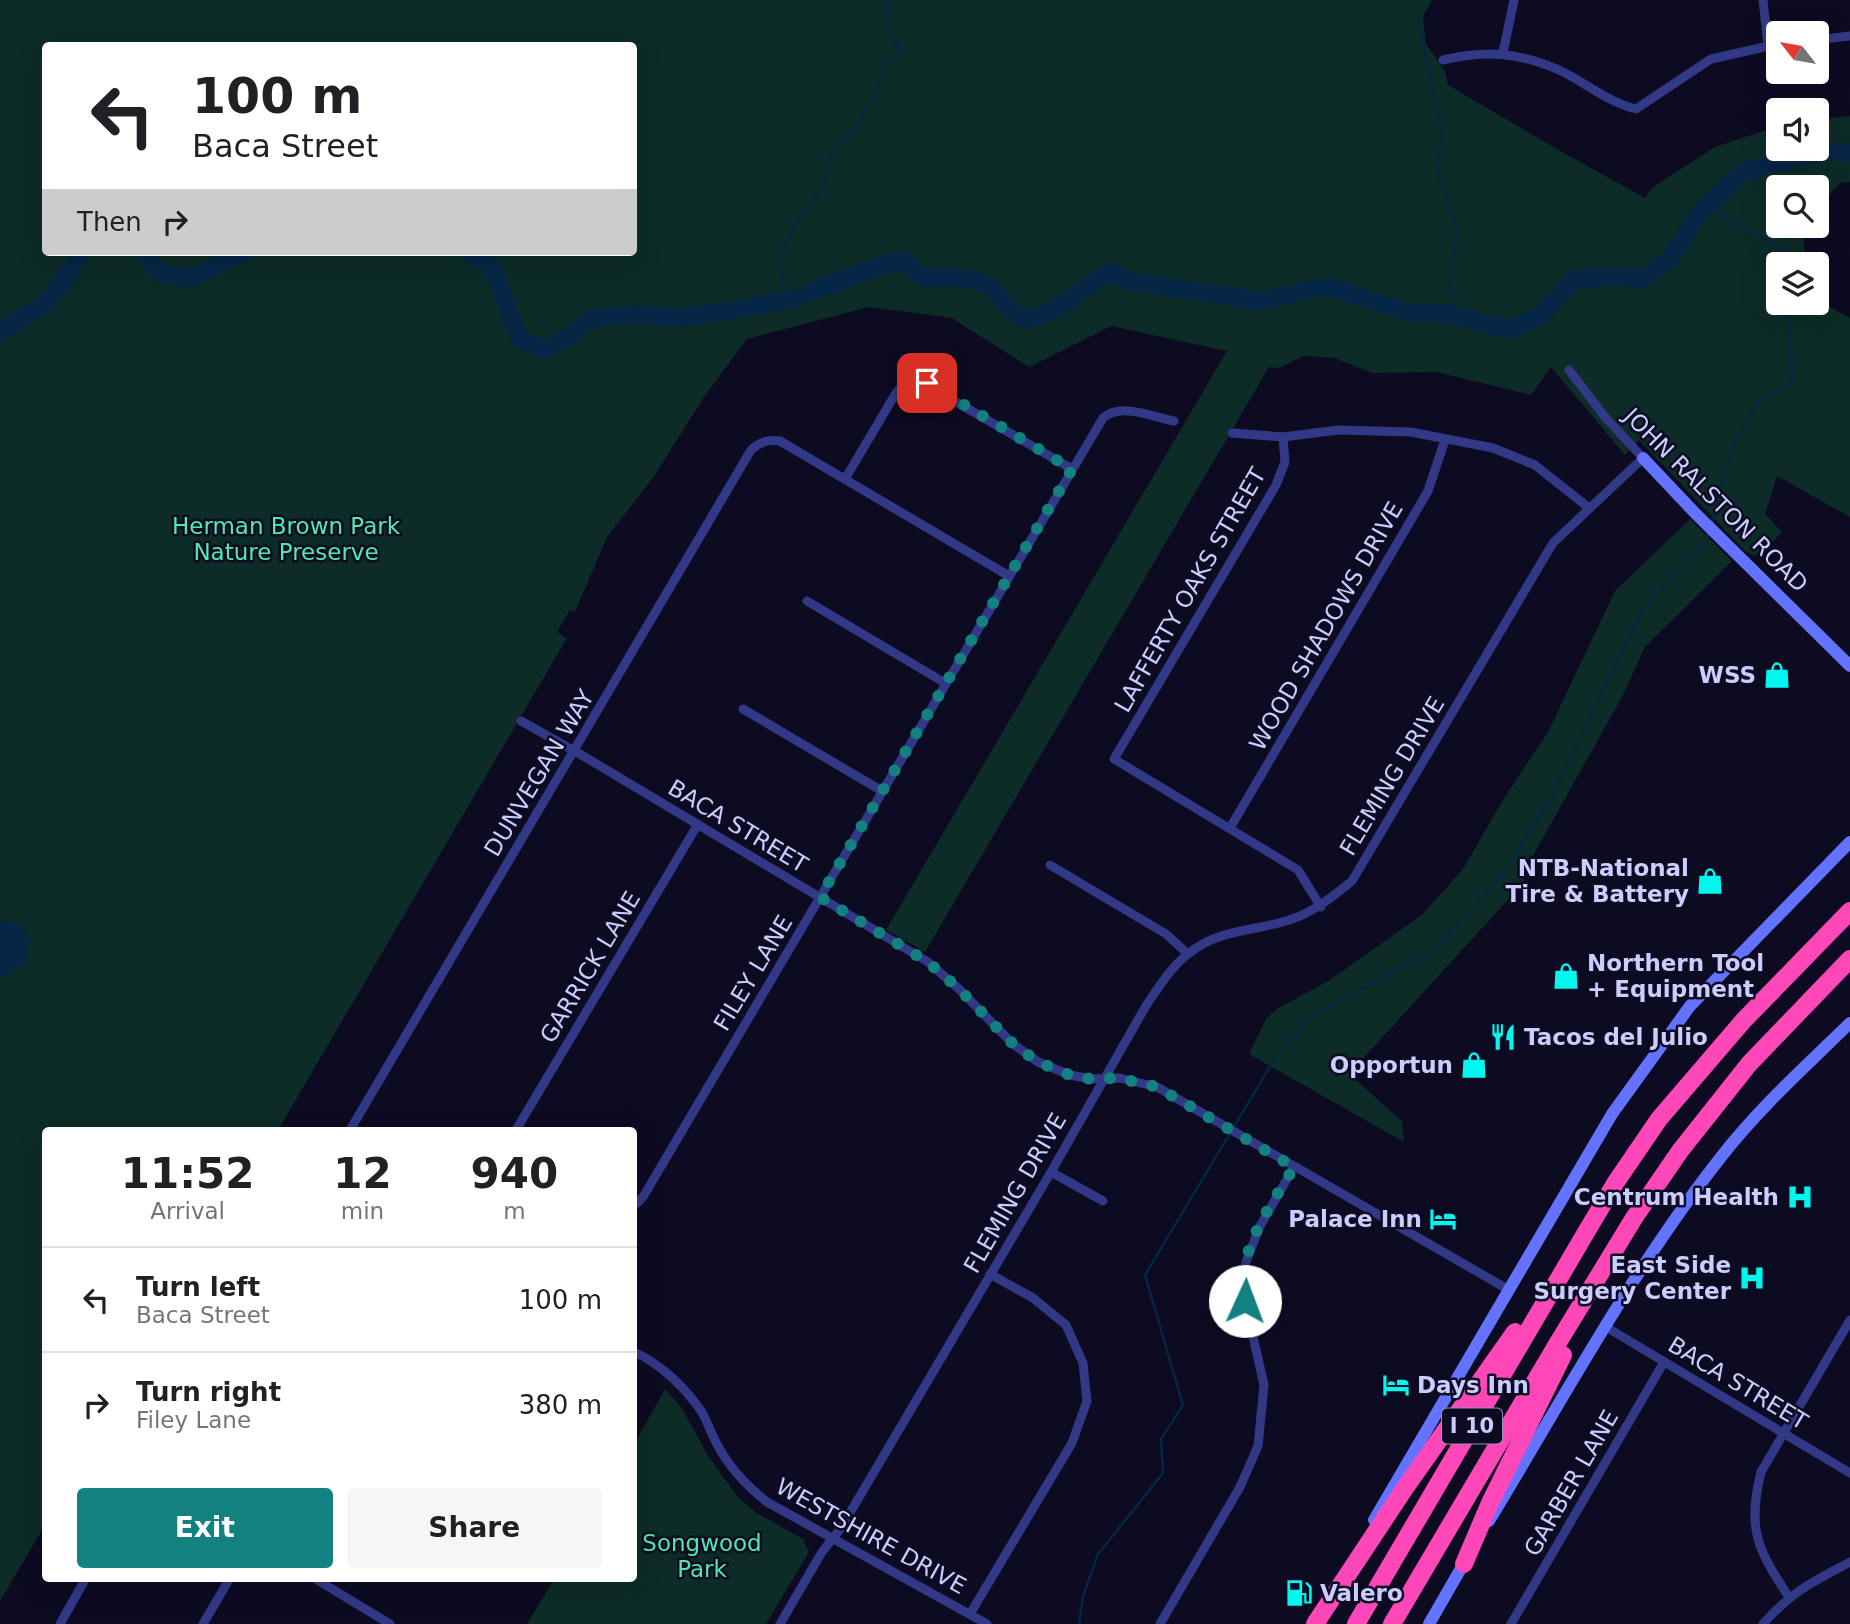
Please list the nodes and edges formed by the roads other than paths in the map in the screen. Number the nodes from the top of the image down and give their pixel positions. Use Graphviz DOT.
graph roads {
  1 [pos="1514,0"];
  2 [pos="1763,0"];
  3 [pos="1768,21"];
  4 [pos="1850,36"];
  5 [pos="1829,38"];
  6 [pos="1766,47"];
  7 [pos="1503,53"];
  8 [pos="1443,60"];
  9 [pos="1569,370"];
  10 [pos="1174,421"];
  11 [pos="1232,433"];
  12 [pos="1283,437"];
  13 [pos="1445,440"];
  14 [pos="1643,458"];
  15 [pos="1072,469"];
  16 [pos="845,479"];
  17 [pos="1589,508"];
  18 [pos="1009,576"];
  19 [pos="807,601"];
  20 [pos="1846,660"];
  21 [pos="945,683"];
  22 [pos="743,709"];
  23 [pos="521,721"];
  24 [pos="574,751"];
  25 [pos="882,791"];
  26 [pos="698,824"];
  27 [pos="1230,828"];
  28 [pos="1850,842"];
  29 [pos="1050,865"];
  30 [pos="820,897"];
  31 [pos="1321,906"];
  32 [pos="1850,911"];
  33 [pos="1188,954"];
  34 [pos="1850,958"];
  35 [pos="1850,1023"];
  36 [pos="1104,1077"];
  37 [pos="352,1127"];
  38 [pos="518,1127"];
  39 [pos="1294,1167"];
  40 [pos="1051,1172"];
  41 [pos="1103,1202"];
  42 [pos="637,1203"];
  43 [pos="1588,1229"];
  44 [pos="1611,1256"];
  45 [pos="990,1274"];
  46 [pos="1509,1290"];
  47 [pos="1850,1320"];
  48 [pos="1606,1327"];
  49 [pos="637,1354"];
  50 [pos="1664,1362"];
  51 [pos="1783,1433"];
  52 [pos="1850,1473"];
  53 [pos="832,1539"];
  54 [pos="1850,1562"];
  55 [pos="1464,1564"];
  56 [pos="84,1582"];
  57 [pos="228,1582"];
  58 [pos="321,1582"];
  59 [pos="1789,1597"];
  60 [pos="970,1614"];
  61 [pos="60,1624"];
  62 [pos="204,1624"];
  63 [pos="390,1624"];
  64 [pos="780,1624"];
  65 [pos="987,1624"];
  66 [pos="1160,1624"];
  67 [pos="1315,1624"];
  68 [pos="1356,1624"];
  69 [pos="1392,1624"];
  70 [pos="1429,1624"];
  71 [pos="1511,1624"];
  72 [pos="1763,1624"];
  1 -- 7 [label="street"];
  2 -- 3 [label="street"];
  4 -- 5 [label="street"];
  6 -- 7 [label="street"];
  7 -- 8 [label="street"];
  9 -- 14 [label="street, JOHN RALSTON ROAD"];
  10 -- 15 [label="street, FILEY LANE"];
  11 -- 12 [label="street"];
  12 -- 13 [label="street"];
  12 -- 27 [label="street, LAFFERTY OAKS STREET"];
  13 -- 17 [label="street"];
  13 -- 27 [label="street, WOOD SHADOWS DRIVE"];
  14 -- 17 [label="street, FLEMING DRIVE"];
  14 -- 20 [label="main road, JOHN RALSTON ROAD"];
  15 -- 16 [label="street"];
  15 -- 18 [label="street, FILEY LANE"];
  16 -- 18 [label="street"];
  16 -- 24 [label="street, DUNVEGAN WAY"];
  17 -- 31 [label="street, FLEMING DRIVE"];
  18 -- 21 [label="street, FILEY LANE"];
  19 -- 21 [label="street"];
  21 -- 25 [label="street, FILEY LANE"];
  22 -- 25 [label="street"];
  23 -- 24 [label="street, BACA STREET"];
  24 -- 26 [label="street, BACA STREET"];
  24 -- 37 [label="street, DUNVEGAN WAY"];
  25 -- 30 [label="street, FILEY LANE"];
  26 -- 30 [label="street, BACA STREET"];
  26 -- 38 [label="street, GARRICK LANE"];
  27 -- 31 [label="street"];
  28 -- 46 [label="main road"];
  29 -- 33 [label="street"];
  30 -- 36 [label="street, BACA STREET"];
  30 -- 42 [label="street, FILEY LANE"];
  31 -- 33 [label="street, FLEMING DRIVE"];
  32 -- 43 [label="highway, I 10"];
  33 -- 36 [label="street, FLEMING DRIVE"];
  34 -- 44 [label="highway, I 10"];
  35 -- 48 [label="main road"];
  36 -- 39 [label="street, BACA STREET"];
  36 -- 40 [label="street, FLEMING DRIVE"];
  39 -- 46 [label="street, BACA STREET"];
  39 -- 66 [label="street"];
  40 -- 41 [label="street"];
  40 -- 45 [label="street, FLEMING DRIVE"];
  43 -- 67 [label="highway"];
  43 -- 68 [label="highway, I 10"];
  44 -- 55 [label="highway"];
  44 -- 69 [label="highway, I 10"];
  45 -- 53 [label="street, FLEMING DRIVE"];
  45 -- 60 [label="street"];
  46 -- 67 [label="main road"];
  47 -- 51 [label="street"];
  48 -- 50 [label="street, BACA STREET"];
  48 -- 55 [label="main road"];
  49 -- 53 [label="street, WESTSHIRE DRIVE"];
  50 -- 51 [label="street, BACA STREET"];
  50 -- 71 [label="street, GARBER LANE"];
  51 -- 52 [label="street, BACA STREET"];
  51 -- 59 [label="street"];
  53 -- 60 [label="street, WESTSHIRE DRIVE"];
  53 -- 64 [label="street, FLEMING DRIVE"];
  54 -- 59 [label="street"];
  55 -- 70 [label="main road"];
  56 -- 61 [label="street"];
  57 -- 62 [label="street"];
  58 -- 63 [label="street"];
  59 -- 72 [label="street"];
  60 -- 65 [label="street, WESTSHIRE DRIVE"];
}
